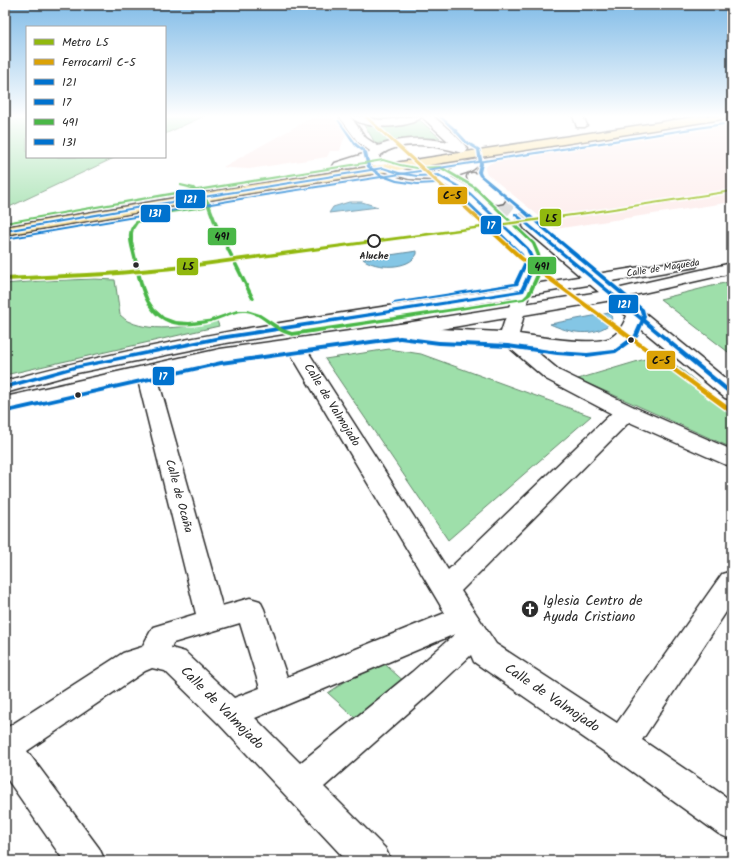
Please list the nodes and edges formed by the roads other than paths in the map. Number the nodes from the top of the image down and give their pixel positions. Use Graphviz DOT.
graph roads {
  1 [pos="375,156"];
  2 [pos="379,156"];
  3 [pos="456,156"];
  4 [pos="469,156"];
  5 [pos="377,159"];
  6 [pos="438,175"];
  7 [pos="498,200"];
  8 [pos="5,221"];
  9 [pos="530,226"];
  10 [pos="5,231"];
  11 [pos="732,257"];
  12 [pos="732,268"];
  13 [pos="594,279"];
  14 [pos="522,291"];
  15 [pos="612,295"];
  16 [pos="517,311"];
  17 [pos="636,315"];
  18 [pos="400,330"];
  19 [pos="509,338"];
  20 [pos="294,344"];
  21 [pos="146,372"];
  22 [pos="5,387"];
  23 [pos="732,394"];
  24 [pos="5,404"];
  25 [pos="626,412"];
  26 [pos="732,459"];
  27 [pos="732,580"];
  28 [pos="446,589"];
  29 [pos="212,620"];
  30 [pos="469,626"];
  31 [pos="152,656"];
  32 [pos="278,695"];
  33 [pos="230,714"];
  34 [pos="621,744"];
  35 [pos="5,748"];
  36 [pos="299,786"];
  37 [pos="732,822"];
  38 [pos="86,861"];
  39 [pos="372,861"];
  1 -- 5 [label="street"];
  2 -- 5 [label="street"];
  3 -- 5 [label="main road"];
  4 -- 6 [label="street"];
  4 -- 7 [label="street"];
  5 -- 6 [label="street"];
  5 -- 8 [label="main road"];
  5 -- 10 [label="main road"];
  6 -- 14 [label="street"];
  9 -- 13 [label="street"];
  11 -- 13 [label="street, Calle de Maqueda"];
  12 -- 15 [label="street, Calle de Maqueda"];
  13 -- 14 [label="street"];
  13 -- 15 [label="street"];
  14 -- 16 [label="street"];
  14 -- 22 [label="street"];
  15 -- 16 [label="street"];
  15 -- 17 [label="street"];
  16 -- 18 [label="street"];
  16 -- 19 [label="street"];
  17 -- 19 [label="street"];
  17 -- 23 [label="street"];
  18 -- 19 [label="street"];
  18 -- 20 [label="street"];
  19 -- 25 [label="street"];
  20 -- 21 [label="street"];
  20 -- 28 [label="street, Calle de Valmojado"];
  21 -- 24 [label="street"];
  21 -- 29 [label="street, Calle de Ocaña"];
  25 -- 26 [label="street"];
  25 -- 28 [label="street"];
  27 -- 34 [label="street"];
  28 -- 30 [label="street, Calle de Valmojado"];
  29 -- 31 [label="street"];
  29 -- 32 [label="street"];
  30 -- 32 [label="street"];
  30 -- 34 [label="street, Calle de Valmojado"];
  30 -- 36 [label="street"];
  31 -- 33 [label="street, Calle de Valmojado"];
  31 -- 35 [label="street"];
  32 -- 33 [label="street"];
  33 -- 36 [label="street, Calle de Valmojado"];
  34 -- 37 [label="street, Calle de Valmojado"];
  35 -- 38 [label="street"];
  36 -- 39 [label="street, Calle de Valmojado"];
}
